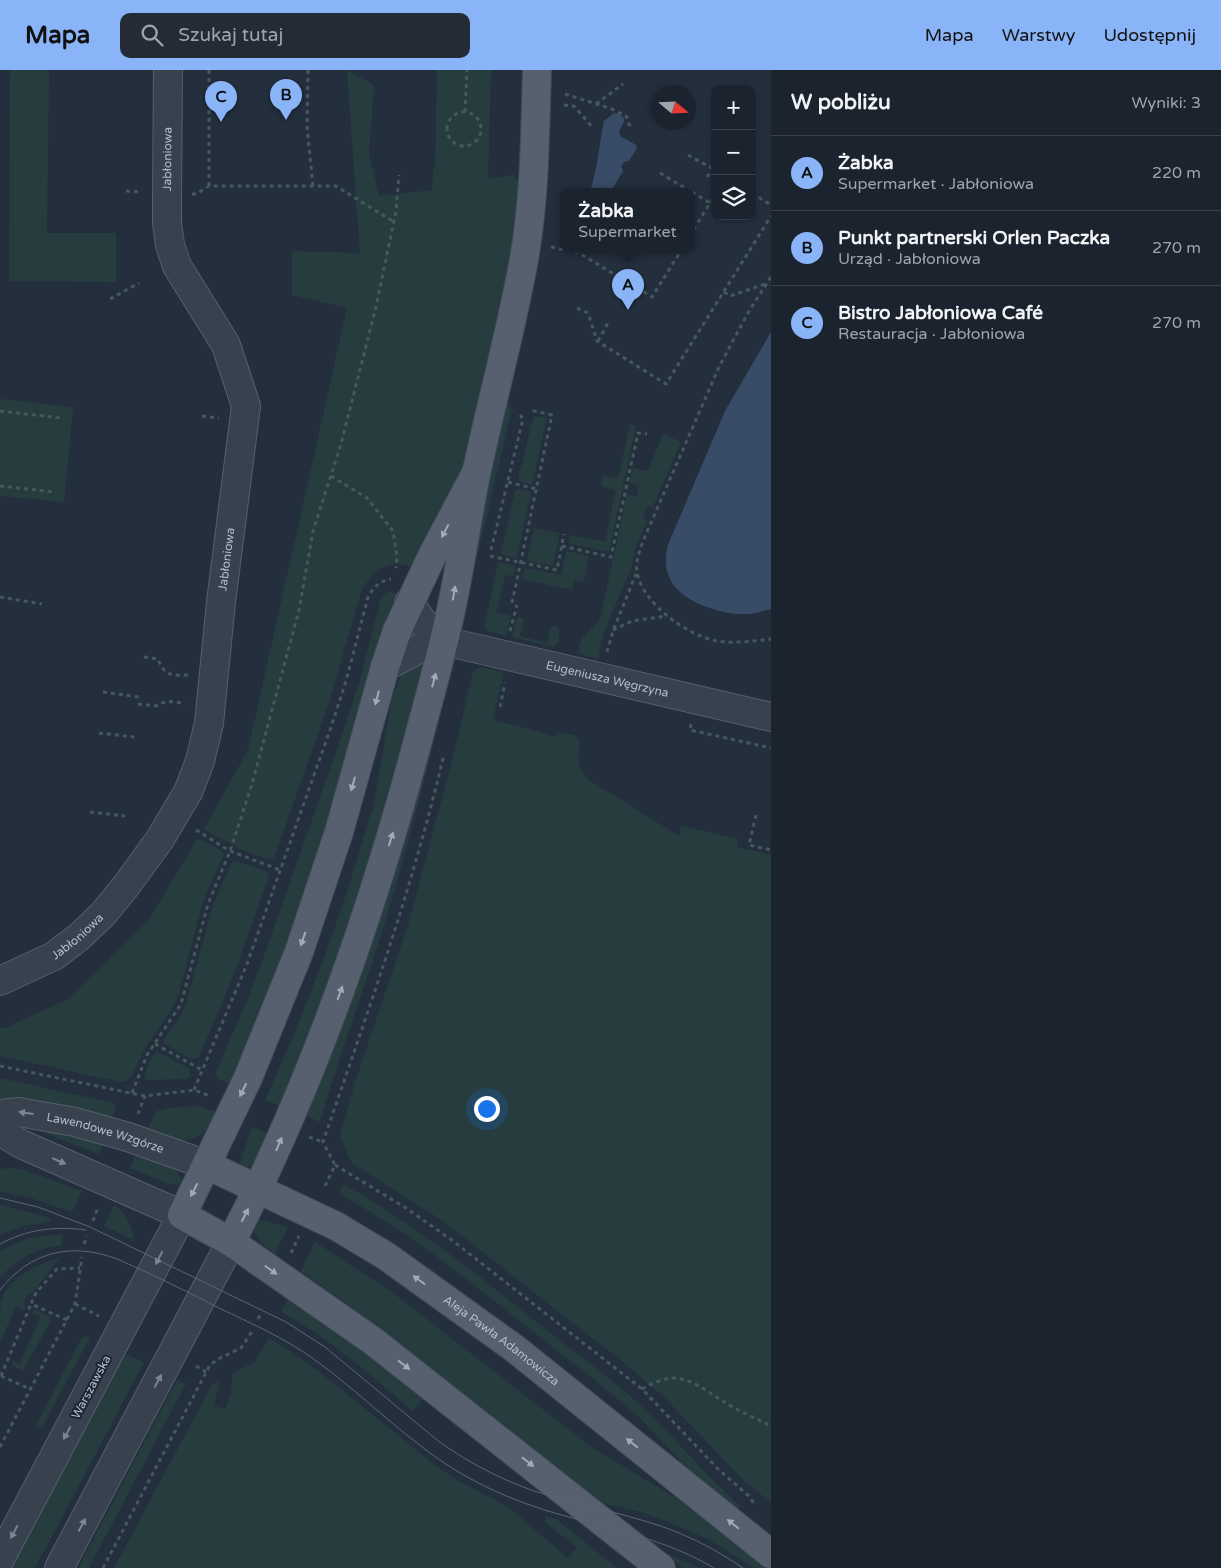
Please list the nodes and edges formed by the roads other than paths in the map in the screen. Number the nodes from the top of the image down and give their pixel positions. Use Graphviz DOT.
graph roads {
  1 [pos="168,70"];
  2 [pos="537,70"];
  3 [pos="476,473"];
  4 [pos="409,602"];
  5 [pos="444,640"];
  6 [pos="385,667"];
  7 [pos="771,717"];
  8 [pos="0,981"];
  9 [pos="0,1114"];
  10 [pos="0,1131"];
  11 [pos="207,1165"];
  12 [pos="259,1188"];
  13 [pos="182,1215"];
  14 [pos="232,1242"];
  15 [pos="771,1554"];
  16 [pos="0,1559"];
  17 [pos="59,1568"];
  18 [pos="661,1568"];
  1 -- 8 [label="street, Jabłoniowa"];
  2 -- 3 [label="main road"];
  3 -- 4 [label="main road, one-way"];
  5 -- 3 [label="main road, one-way"];
  4 -- 5 [label="street, Eugeniusza Węgrzyna"];
  4 -- 6 [label="main road"];
  5 -- 6 [label="street"];
  5 -- 7 [label="street, Eugeniusza Węgrzyna"];
  12 -- 5 [label="main road, one-way"];
  6 -- 11 [label="main road, one-way"];
  11 -- 9 [label="street, Lawendowe Wzgórze, one-way"];
  10 -- 13 [label="street, one-way"];
  11 -- 12 [label="main road, Aleja Pawła Adamowicza"];
  11 -- 13 [label="main road, one-way"];
  14 -- 12 [label="main road, one-way"];
  15 -- 12 [label="main road, Aleja Pawła Adamowicza, one-way"];
  13 -- 14 [label="main road"];
  13 -- 16 [label="street, Warszawska, one-way"];
  17 -- 14 [label="street, one-way"];
  14 -- 18 [label="main road, one-way"];
}
